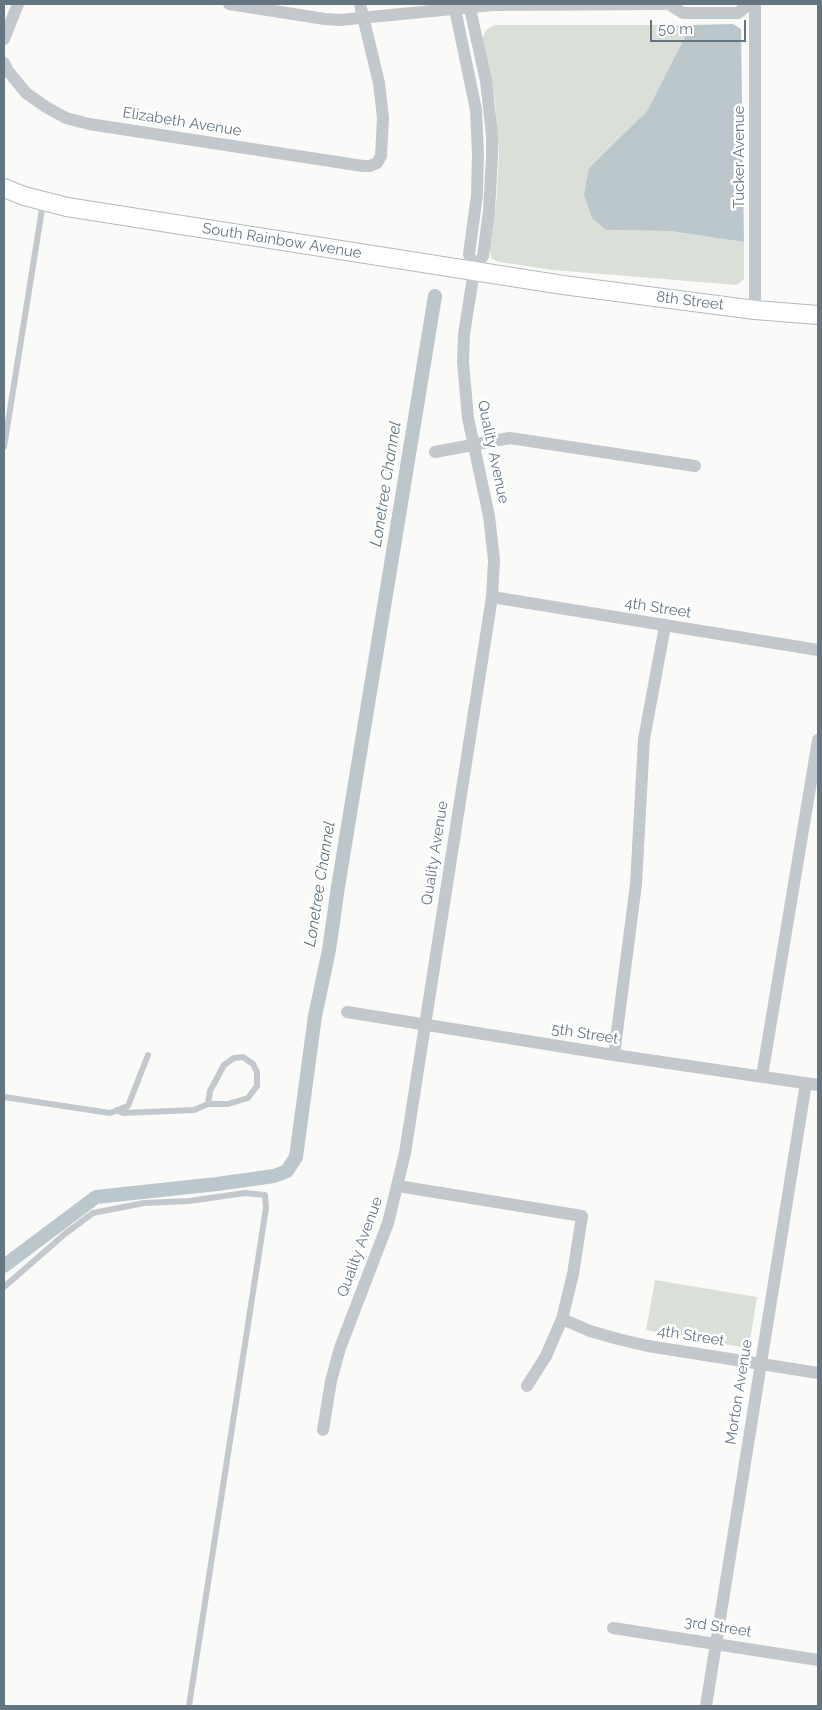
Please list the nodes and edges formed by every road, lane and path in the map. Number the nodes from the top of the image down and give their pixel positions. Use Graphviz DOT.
graph roads {
  1 [pos="18,4"];
  2 [pos="229,4"];
  3 [pos="360,4"];
  4 [pos="664,4"];
  5 [pos="669,4"];
  6 [pos="749,4"];
  7 [pos="755,4"];
  8 [pos="469,5"];
  9 [pos="455,6"];
  10 [pos="364,18"];
  11 [pos="4,39"];
  12 [pos="4,63"];
  13 [pos="4,188"];
  14 [pos="43,202"];
  15 [pos="474,271"];
  16 [pos="563,285"];
  17 [pos="755,310"];
  18 [pos="818,315"];
  19 [pos="474,444"];
  20 [pos="4,447"];
  21 [pos="435,452"];
  22 [pos="696,466"];
  23 [pos="492,597"];
  24 [pos="664,626"];
  25 [pos="818,650"];
  26 [pos="818,740"];
  27 [pos="348,1012"];
  28 [pos="425,1025"];
  29 [pos="148,1055"];
  30 [pos="614,1055"];
  31 [pos="762,1076"];
  32 [pos="812,1084"];
  33 [pos="4,1097"];
  34 [pos="208,1104"];
  35 [pos="117,1110"];
  36 [pos="398,1186"];
  37 [pos="4,1287"];
  38 [pos="562,1319"];
  39 [pos="760,1363"];
  40 [pos="818,1373"];
  41 [pos="528,1386"];
  42 [pos="323,1430"];
  43 [pos="613,1628"];
  44 [pos="716,1644"];
  45 [pos="818,1660"];
  46 [pos="189,1706"];
  47 [pos="706,1706"];
  1 -- 11 [label="street"];
  2 -- 10 [label="street"];
  3 -- 10 [label="street"];
  4 -- 8 [label="street"];
  5 -- 6 [label="street"];
  7 -- 17 [label="street, Tucker Avenue"];
  8 -- 9 [label="street"];
  8 -- 15 [label="street, Quality Avenue"];
  9 -- 10 [label="street"];
  9 -- 15 [label="street, Quality Avenue"];
  10 -- 12 [label="street, Elizabeth Avenue"];
  13 -- 14 [label="street, South Rainbow Avenue"];
  14 -- 15 [label="street, South Rainbow Avenue"];
  14 -- 20 [label="lane"];
  15 -- 16 [label="street, South Rainbow Avenue"];
  15 -- 19 [label="street, Quality Avenue"];
  16 -- 17 [label="street, 8th Street"];
  17 -- 18 [label="street, 8th Street"];
  19 -- 21 [label="street"];
  19 -- 22 [label="street"];
  19 -- 23 [label="street, Quality Avenue"];
  23 -- 24 [label="street, 4th Street"];
  23 -- 28 [label="street, Quality Avenue"];
  24 -- 25 [label="street, 4th Street"];
  24 -- 30 [label="street"];
  26 -- 31 [label="street"];
  27 -- 28 [label="street, 5th Street"];
  28 -- 30 [label="street, 5th Street"];
  28 -- 36 [label="street, Quality Avenue"];
  29 -- 35 [label="lane"];
  30 -- 31 [label="street, 5th Street"];
  31 -- 32 [label="street, 5th Street"];
  32 -- 39 [label="street, Morton Avenue"];
  33 -- 35 [label="lane"];
  34 -- 34 [label="lane"];
  34 -- 35 [label="lane"];
  36 -- 38 [label="street"];
  36 -- 42 [label="street, Quality Avenue"];
  37 -- 46 [label="lane"];
  38 -- 39 [label="street, 4th Street"];
  38 -- 41 [label="street"];
  39 -- 40 [label="street, 4th Street"];
  39 -- 44 [label="street, Morton Avenue"];
  43 -- 44 [label="street, 3rd Street"];
  44 -- 45 [label="street, 3rd Street"];
  44 -- 47 [label="street, Morton Avenue"];
}
